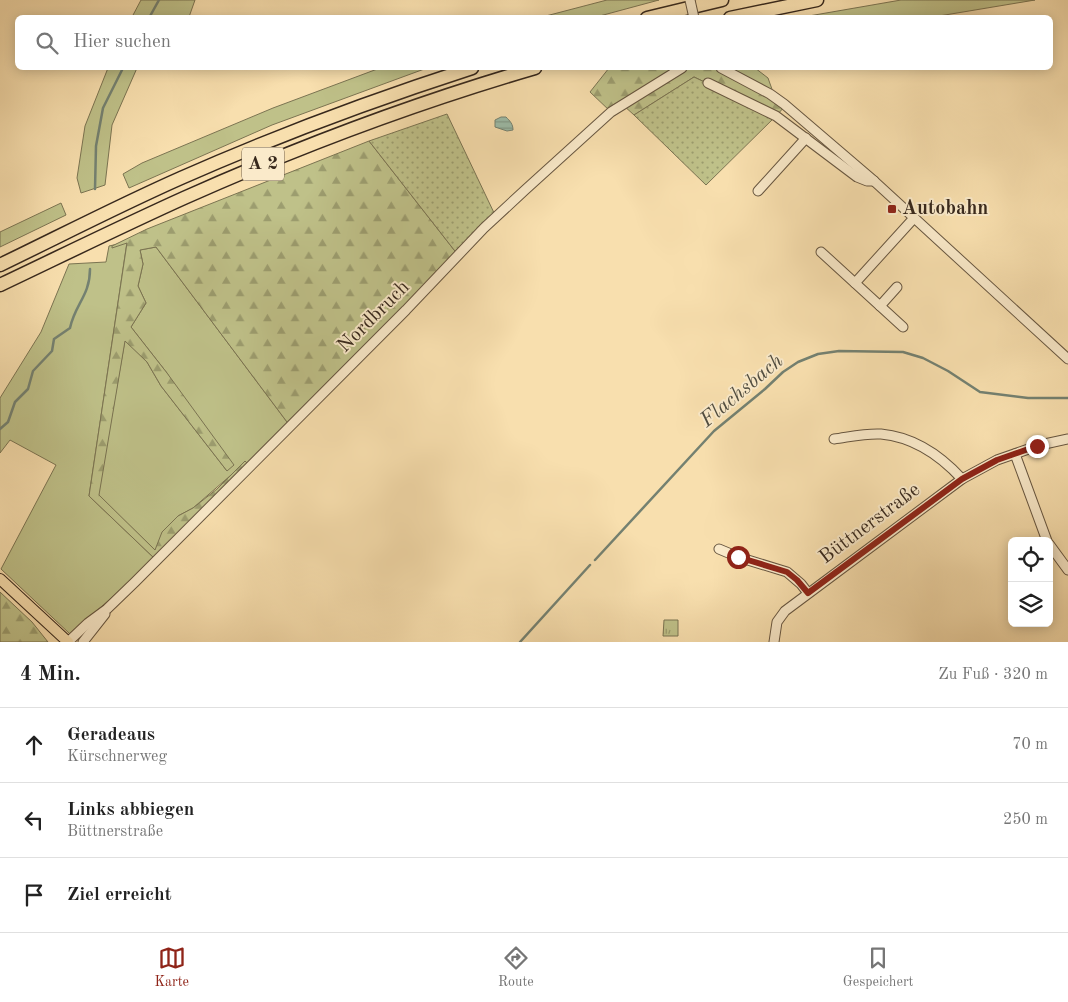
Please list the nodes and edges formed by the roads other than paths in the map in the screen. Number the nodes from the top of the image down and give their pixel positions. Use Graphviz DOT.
graph roads {
  1 [pos="690,0"];
  2 [pos="722,0"];
  3 [pos="817,0"];
  4 [pos="660,15"];
  5 [pos="693,15"];
  6 [pos="744,15"];
  7 [pos="466,70"];
  8 [pos="529,70"];
  9 [pos="679,70"];
  10 [pos="724,70"];
  11 [pos="708,84"];
  12 [pos="806,138"];
  13 [pos="874,181"];
  14 [pos="758,191"];
  15 [pos="914,218"];
  16 [pos="820,252"];
  17 [pos="0,265"];
  18 [pos="855,282"];
  19 [pos="0,285"];
  20 [pos="898,287"];
  21 [pos="880,306"];
  22 [pos="903,327"];
  23 [pos="1068,359"];
  24 [pos="834,439"];
  25 [pos="1068,439"];
  26 [pos="1014,454"];
  27 [pos="962,479"];
  28 [pos="1045,537"];
  29 [pos="1053,549"];
  30 [pos="719,550"];
  31 [pos="1068,570"];
  32 [pos="0,579"];
  33 [pos="808,593"];
  34 [pos="107,609"];
  35 [pos="68,642"];
  36 [pos="83,642"];
  37 [pos="774,642"];
  1 -- 5 [label="street, bridge"];
  2 -- 4 [label="highway"];
  3 -- 6 [label="highway"];
  7 -- 17 [label="highway, A 2"];
  8 -- 19 [label="highway, A 2"];
  9 -- 34 [label="street, Nordbruch"];
  10 -- 13 [label="street"];
  11 -- 12 [label="street"];
  12 -- 13 [label="street"];
  12 -- 14 [label="street"];
  13 -- 15 [label="street"];
  15 -- 18 [label="street"];
  15 -- 23 [label="street"];
  16 -- 18 [label="street"];
  18 -- 21 [label="street"];
  20 -- 21 [label="street"];
  21 -- 22 [label="street"];
  24 -- 27 [label="street"];
  25 -- 26 [label="street, Büttnerstraße"];
  26 -- 27 [label="street, Büttnerstraße"];
  26 -- 28 [label="street"];
  27 -- 33 [label="street, Büttnerstraße"];
  29 -- 31 [label="street"];
  30 -- 33 [label="street"];
  32 -- 35 [label="main road"];
  33 -- 37 [label="street, Büttnerstraße"];
  34 -- 35 [label="street, Nordbruch"];
  34 -- 36 [label="street, Nordbruch"];
}
